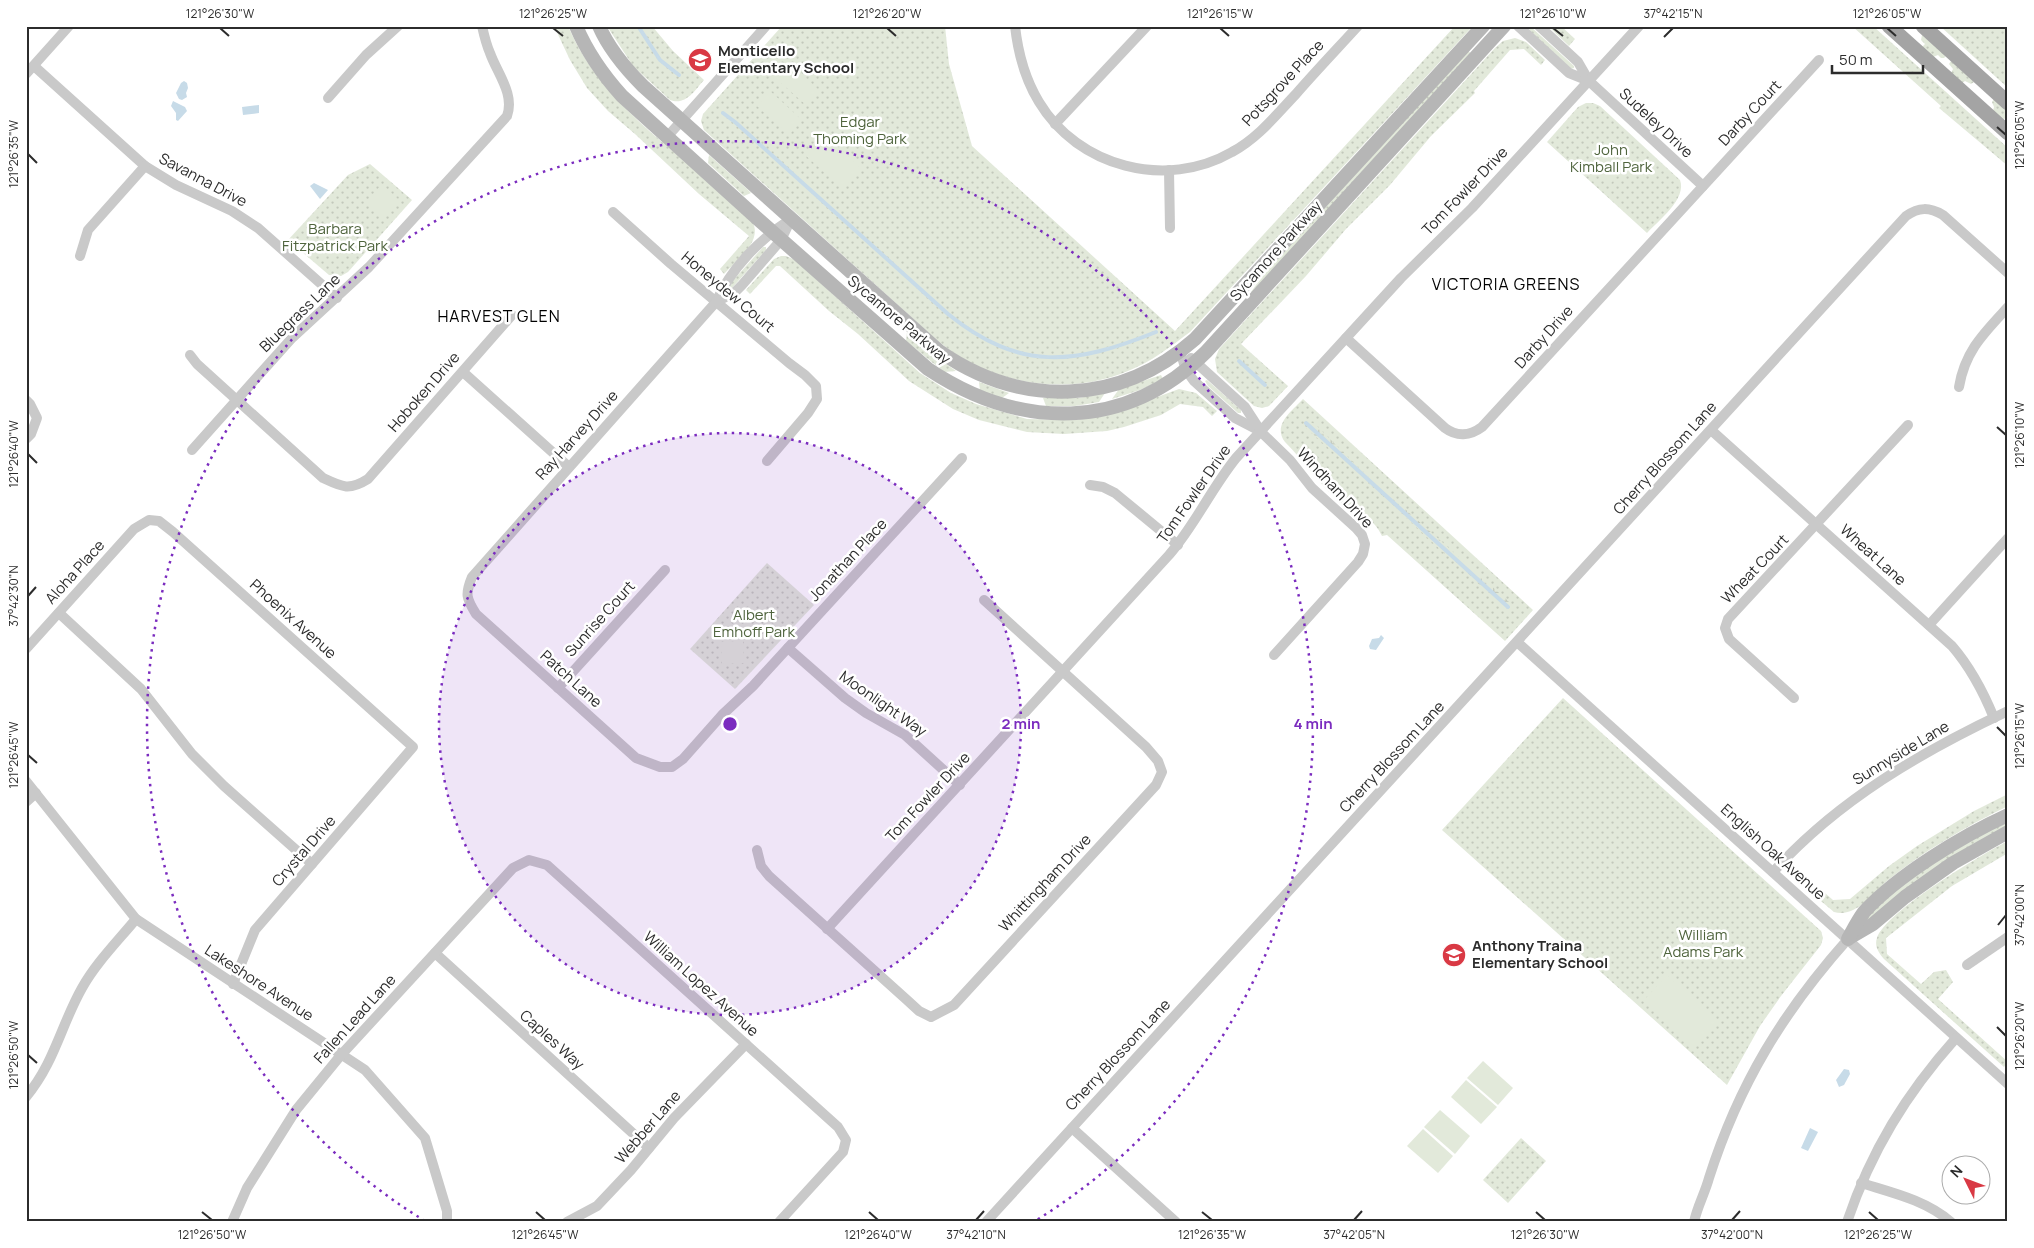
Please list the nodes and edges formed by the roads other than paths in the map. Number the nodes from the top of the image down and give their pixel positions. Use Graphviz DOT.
graph roads {
  1 [pos="69,26"];
  2 [pos="398,26"];
  3 [pos="482,26"];
  4 [pos="576,26"];
  5 [pos="599,26"];
  6 [pos="766,26"];
  7 [pos="1015,26"];
  8 [pos="1147,26"];
  9 [pos="1358,26"];
  10 [pos="1483,26"];
  11 [pos="1504,26"];
  12 [pos="1518,26"];
  13 [pos="1539,26"];
  14 [pos="1639,26"];
  15 [pos="1889,26"];
  16 [pos="1923,26"];
  17 [pos="1819,60"];
  18 [pos="34,66"];
  19 [pos="26,74"];
  20 [pos="1588,81"];
  21 [pos="328,98"];
  22 [pos="2008,103"];
  23 [pos="682,121"];
  24 [pos="1055,124"];
  25 [pos="2008,133"];
  26 [pos="668,136"];
  27 [pos="145,166"];
  28 [pos="1169,170"];
  29 [pos="1703,186"];
  30 [pos="613,212"];
  31 [pos="791,219"];
  32 [pos="1170,228"];
  33 [pos="777,236"];
  34 [pos="80,256"];
  35 [pos="2008,273"];
  36 [pos="337,298"];
  37 [pos="716,302"];
  38 [pos="2008,307"];
  39 [pos="512,315"];
  40 [pos="1346,338"];
  41 [pos="1180,351"];
  42 [pos="190,355"];
  43 [pos="1191,366"];
  44 [pos="462,372"];
  45 [pos="1959,387"];
  46 [pos="26,400"];
  47 [pos="237,400"];
  48 [pos="1908,425"];
  49 [pos="1711,430"];
  50 [pos="1260,431"];
  51 [pos="26,439"];
  52 [pos="192,450"];
  53 [pos="962,458"];
  54 [pos="767,461"];
  55 [pos="569,467"];
  56 [pos="1090,484"];
  57 [pos="150,520"];
  58 [pos="1817,525"];
  59 [pos="2008,538"];
  60 [pos="1178,545"];
  61 [pos="665,570"];
  62 [pos="466,591"];
  63 [pos="984,600"];
  64 [pos="59,613"];
  65 [pos="1929,625"];
  66 [pos="1518,642"];
  67 [pos="788,648"];
  68 [pos="26,649"];
  69 [pos="1274,655"];
  70 [pos="1063,672"];
  71 [pos="558,688"];
  72 [pos="1794,698"];
  73 [pos="2008,711"];
  74 [pos="1994,718"];
  75 [pos="413,747"];
  76 [pos="672,767"];
  77 [pos="26,781"];
  78 [pos="960,785"];
  79 [pos="36,793"];
  80 [pos="26,802"];
  81 [pos="2008,814"];
  82 [pos="2008,832"];
  83 [pos="757,850"];
  84 [pos="529,860"];
  85 [pos="312,864"];
  86 [pos="1773,872"];
  87 [pos="136,920"];
  88 [pos="827,929"];
  89 [pos="1848,938"];
  90 [pos="2008,938"];
  91 [pos="435,953"];
  92 [pos="1967,965"];
  93 [pos="233,984"];
  94 [pos="1956,1038"];
  95 [pos="746,1044"];
  96 [pos="341,1055"];
  97 [pos="2008,1084"];
  98 [pos="26,1097"];
  99 [pos="1072,1128"];
  100 [pos="649,1148"];
  101 [pos="1861,1183"];
  102 [pos="232,1222"];
  103 [pos="446,1222"];
  104 [pos="568,1222"];
  105 [pos="779,1222"];
  106 [pos="986,1222"];
  107 [pos="1176,1222"];
  108 [pos="1694,1222"];
  109 [pos="1847,1222"];
  110 [pos="1951,1222"];
  1 -- 18 [label="street"];
  2 -- 21 [label="street"];
  3 -- 36 [label="street, Bluegrass Lane"];
  4 -- 26 [label="main road, Sycamore Parkway"];
  5 -- 23 [label="main road, Sycamore Parkway"];
  6 -- 23 [label="street"];
  7 -- 24 [label="street, Potsgrove Place"];
  8 -- 24 [label="street"];
  9 -- 28 [label="street, Potsgrove Place"];
  10 -- 41 [label="main road, Sycamore Parkway"];
  11 -- 43 [label="main road, Sycamore Parkway"];
  12 -- 20 [label="street, Sudeley Drive"];
  13 -- 20 [label="street, Sudeley Drive"];
  14 -- 20 [label="street, Tom Fowler Drive"];
  15 -- 25 [label="main road"];
  16 -- 22 [label="main road"];
  17 -- 29 [label="street, Darby Court"];
  18 -- 19 [label="street"];
  18 -- 27 [label="street, Savanna Drive"];
  20 -- 29 [label="street, Sudeley Drive"];
  20 -- 40 [label="street, Tom Fowler Drive"];
  23 -- 26 [label="street"];
  23 -- 31 [label="main road, Sycamore Parkway"];
  24 -- 28 [label="street, Potsgrove Place"];
  26 -- 33 [label="main road, Sycamore Parkway"];
  27 -- 34 [label="street"];
  27 -- 36 [label="street, Savanna Drive"];
  28 -- 32 [label="street"];
  29 -- 40 [label="street, Darby Drive"];
  30 -- 37 [label="street, Honeydew Court"];
  31 -- 33 [label="street, Ray Harvey Drive"];
  31 -- 41 [label="main road, Sycamore Parkway"];
  33 -- 37 [label="street, Ray Harvey Drive"];
  33 -- 37 [label="street, Ray Harvey Drive"];
  33 -- 43 [label="main road, Sycamore Parkway"];
  35 -- 49 [label="street, Cherry Blossom Lane"];
  36 -- 47 [label="street, Bluegrass Lane"];
  37 -- 54 [label="street, Honeydew Court"];
  37 -- 55 [label="street, Ray Harvey Drive"];
  38 -- 45 [label="street"];
  39 -- 44 [label="street, Hoboken Drive"];
  40 -- 50 [label="street, Tom Fowler Drive"];
  41 -- 43 [label="street, Windham Drive"];
  42 -- 47 [label="street"];
  43 -- 50 [label="street, Windham Drive"];
  43 -- 50 [label="street, Windham Drive"];
  44 -- 47 [label="street, Hoboken Drive"];
  44 -- 55 [label="street"];
  46 -- 51 [label="street"];
  47 -- 52 [label="street, Bluegrass Lane"];
  48 -- 58 [label="street, Wheat Court"];
  49 -- 58 [label="street, Wheat Lane"];
  49 -- 66 [label="street, Cherry Blossom Lane"];
  50 -- 60 [label="street, Tom Fowler Drive"];
  50 -- 69 [label="street, Windham Drive"];
  53 -- 67 [label="street, Jonathan Place"];
  55 -- 62 [label="street, Ray Harvey Drive"];
  56 -- 60 [label="street"];
  57 -- 64 [label="street, Aloha Place"];
  57 -- 75 [label="street, Phoenix Avenue"];
  58 -- 65 [label="street, Wheat Lane"];
  58 -- 72 [label="street, Wheat Court"];
  59 -- 65 [label="street"];
  60 -- 70 [label="street, Tom Fowler Drive"];
  61 -- 71 [label="street, Sunrise Court"];
  62 -- 71 [label="street, Patch Lane"];
  63 -- 70 [label="street"];
  64 -- 68 [label="street, Aloha Place"];
  64 -- 85 [label="street"];
  65 -- 74 [label="street, Wheat Lane"];
  66 -- 86 [label="street, English Oak Avenue"];
  66 -- 99 [label="street, Cherry Blossom Lane"];
  67 -- 76 [label="street, Jonathan Place"];
  67 -- 78 [label="street, Moonlight Way"];
  70 -- 78 [label="street, Tom Fowler Drive"];
  70 -- 88 [label="street, Whittingham Drive"];
  71 -- 76 [label="street, Patch Lane"];
  73 -- 74 [label="street, Sunnyside Lane"];
  74 -- 86 [label="street, Sunnyside Lane"];
  75 -- 85 [label="street, Crystal Drive"];
  77 -- 79 [label="street, Lakeshore Avenue"];
  78 -- 88 [label="street, Tom Fowler Drive"];
  79 -- 80 [label="street"];
  79 -- 87 [label="street, Lakeshore Avenue"];
  81 -- 89 [label="main road"];
  82 -- 89 [label="main road"];
  83 -- 88 [label="street"];
  84 -- 91 [label="street, Fallen Lead Lane"];
  84 -- 95 [label="street, William Lopez Avenue"];
  85 -- 93 [label="street, Crystal Drive"];
  86 -- 89 [label="street, English Oak Avenue"];
  87 -- 93 [label="street, Lakeshore Avenue"];
  87 -- 98 [label="street"];
  89 -- 94 [label="street, English Oak Avenue"];
  89 -- 108 [label="street"];
  90 -- 92 [label="street"];
  91 -- 96 [label="street, Fallen Lead Lane"];
  91 -- 100 [label="street, Caples Way"];
  93 -- 96 [label="street, Lakeshore Avenue"];
  94 -- 97 [label="street, English Oak Avenue"];
  94 -- 101 [label="street"];
  95 -- 100 [label="street, Webber Lane"];
  95 -- 105 [label="street, William Lopez Avenue"];
  96 -- 102 [label="street, Fallen Lead Lane"];
  96 -- 103 [label="street, Lakeshore Avenue"];
  99 -- 106 [label="street, Cherry Blossom Lane"];
  99 -- 107 [label="street"];
  100 -- 104 [label="street, Webber Lane"];
  101 -- 109 [label="street"];
  101 -- 110 [label="street"];
}
